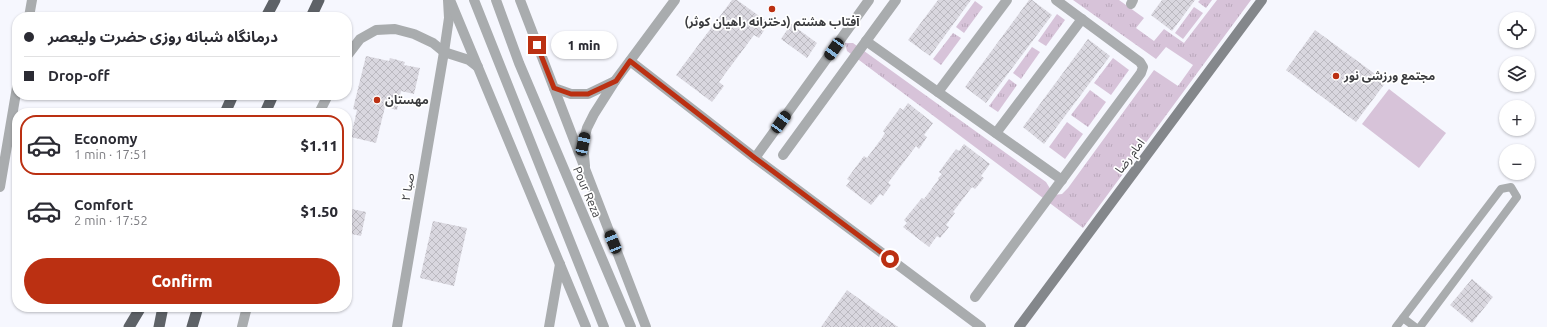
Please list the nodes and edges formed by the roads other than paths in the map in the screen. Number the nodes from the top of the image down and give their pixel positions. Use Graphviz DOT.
graph roads {
  1 [pos="32,0"];
  2 [pos="275,0"];
  3 [pos="319,0"];
  4 [pos="449,0"];
  5 [pos="474,0"];
  6 [pos="496,0"];
  7 [pos="520,0"];
  8 [pos="869,0"];
  9 [pos="896,0"];
  10 [pos="1007,0"];
  11 [pos="1056,0"];
  12 [pos="1262,0"];
  13 [pos="671,2"];
  14 [pos="30,12"];
  15 [pos="269,12"];
  16 [pos="313,12"];
  17 [pos="1082,19"];
  18 [pos="866,41"];
  19 [pos="352,49"];
  20 [pos="444,52"];
  21 [pos="630,61"];
  22 [pos="478,67"];
  23 [pos="616,81"];
  24 [pos="554,88"];
  25 [pos="938,92"];
  26 [pos="12,116"];
  27 [pos="996,132"];
  28 [pos="783,155"];
  29 [pos="755,158"];
  30 [pos="585,170"];
  31 [pos="1062,180"];
  32 [pos="0,186"];
  33 [pos="560,264"];
  34 [pos="975,297"];
  35 [pos="138,312"];
  36 [pos="163,312"];
  37 [pos="196,312"];
  38 [pos="245,312"];
  39 [pos="1403,318"];
  40 [pos="129,327"];
  41 [pos="159,327"];
  42 [pos="192,327"];
  43 [pos="242,327"];
  44 [pos="397,327"];
  45 [pos="549,327"];
  46 [pos="586,327"];
  47 [pos="604,327"];
  48 [pos="630,327"];
  49 [pos="646,327"];
  50 [pos="981,327"];
  51 [pos="1019,327"];
  52 [pos="1396,327"];
  53 [pos="1415,327"];
  54 [pos="1420,327"];
  1 -- 14 [label="street"];
  2 -- 15 [label="highway"];
  3 -- 16 [label="highway"];
  4 -- 20 [label="street, صبا ۲"];
  4 -- 22 [label="street"];
  5 -- 47 [label="street"];
  6 -- 48 [label="street, Pour Reza"];
  7 -- 24 [label="street"];
  8 -- 29 [label="street"];
  9 -- 18 [label="street"];
  10 -- 25 [label="street"];
  11 -- 17 [label="street"];
  12 -- 51 [label="main road, امام رضا"];
  13 -- 21 [label="street"];
  17 -- 27 [label="street"];
  17 -- 31 [label="street"];
  18 -- 25 [label="street"];
  18 -- 28 [label="street"];
  19 -- 20 [label="street"];
  20 -- 22 [label="street"];
  20 -- 44 [label="street, صبا ۲"];
  21 -- 23 [label="street"];
  21 -- 29 [label="street"];
  22 -- 33 [label="street"];
  23 -- 24 [label="street"];
  23 -- 30 [label="street"];
  24 -- 30 [label="street"];
  25 -- 27 [label="street"];
  26 -- 32 [label="street"];
  27 -- 31 [label="street"];
  29 -- 50 [label="street"];
  30 -- 49 [label="street"];
  31 -- 34 [label="street"];
  33 -- 45 [label="street"];
  33 -- 46 [label="street"];
  35 -- 40 [label="highway"];
  36 -- 41 [label="highway"];
  37 -- 42 [label="highway"];
  38 -- 43 [label="street"];
  39 -- 52 [label="lane"];
  39 -- 53 [label="lane"];
  39 -- 54 [label="lane"];
}
